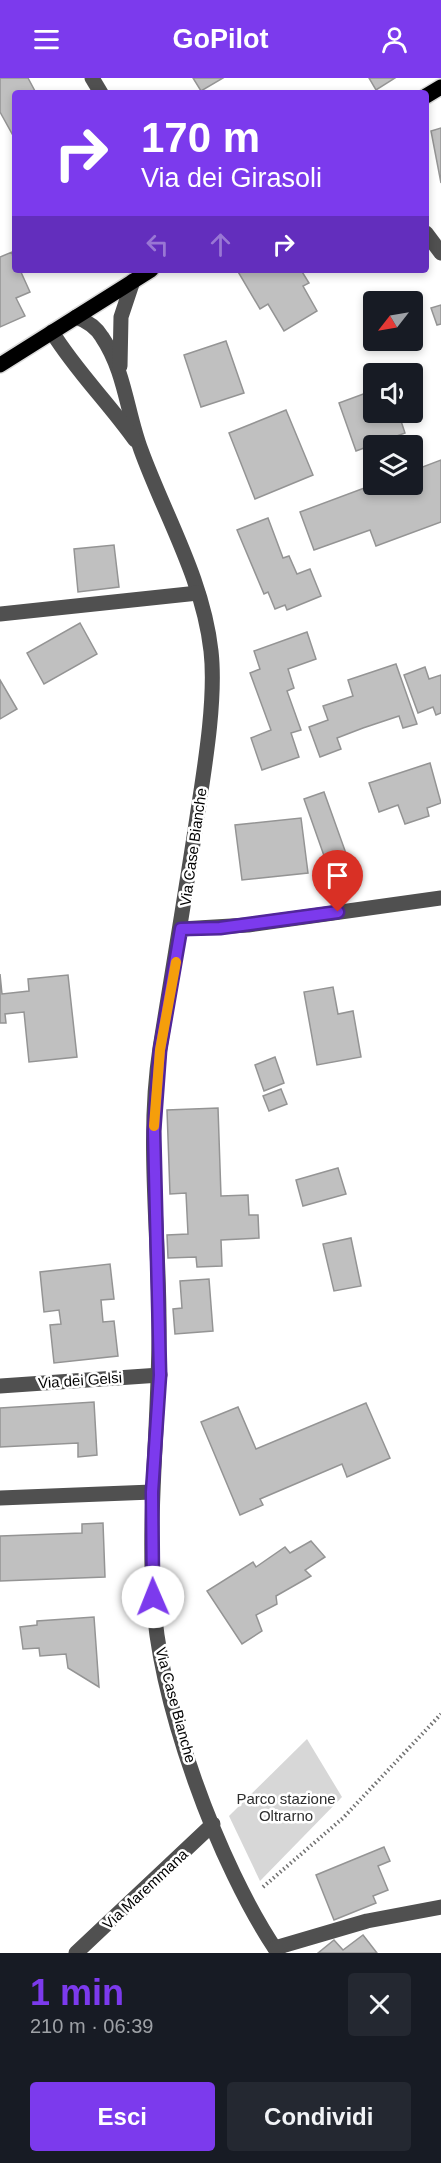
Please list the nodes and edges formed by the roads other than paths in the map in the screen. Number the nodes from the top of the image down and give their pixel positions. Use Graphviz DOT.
graph roads {
  1 [pos="429,237"];
  2 [pos="441,253"];
  3 [pos="146,273"];
  4 [pos="133,281"];
  5 [pos="76,317"];
  6 [pos="52,332"];
  7 [pos="2,363"];
  8 [pos="121,378"];
  9 [pos="140,447"];
  10 [pos="198,593"];
  11 [pos="0,614"];
  12 [pos="441,898"];
  13 [pos="181,929"];
  14 [pos="160,1375"];
  15 [pos="0,1386"];
  16 [pos="152,1492"];
  17 [pos="0,1498"];
  18 [pos="213,1824"];
  19 [pos="441,1907"];
  20 [pos="277,1951"];
  21 [pos="76,1953"];
  1 -- 2 [label="street"];
  3 -- 4 [label="main road"];
  4 -- 5 [label="main road"];
  4 -- 8 [label="street, Via Case Bianche"];
  5 -- 6 [label="main road"];
  5 -- 8 [label="street, Via Case Bianche"];
  6 -- 7 [label="main road"];
  6 -- 9 [label="street, Via Case Bianche"];
  8 -- 9 [label="street, Via Case Bianche"];
  9 -- 10 [label="street, Via Case Bianche"];
  10 -- 11 [label="street"];
  10 -- 13 [label="street, Via Case Bianche"];
  12 -- 13 [label="street"];
  13 -- 14 [label="street, Via Case Bianche"];
  14 -- 15 [label="street, Via dei Gelsi"];
  14 -- 16 [label="street, Via Case Bianche"];
  16 -- 17 [label="street"];
  16 -- 18 [label="street, Via Case Bianche"];
  18 -- 20 [label="street, Via Case Bianche"];
  18 -- 21 [label="street, Via Maremmana"];
  19 -- 20 [label="street"];
}
